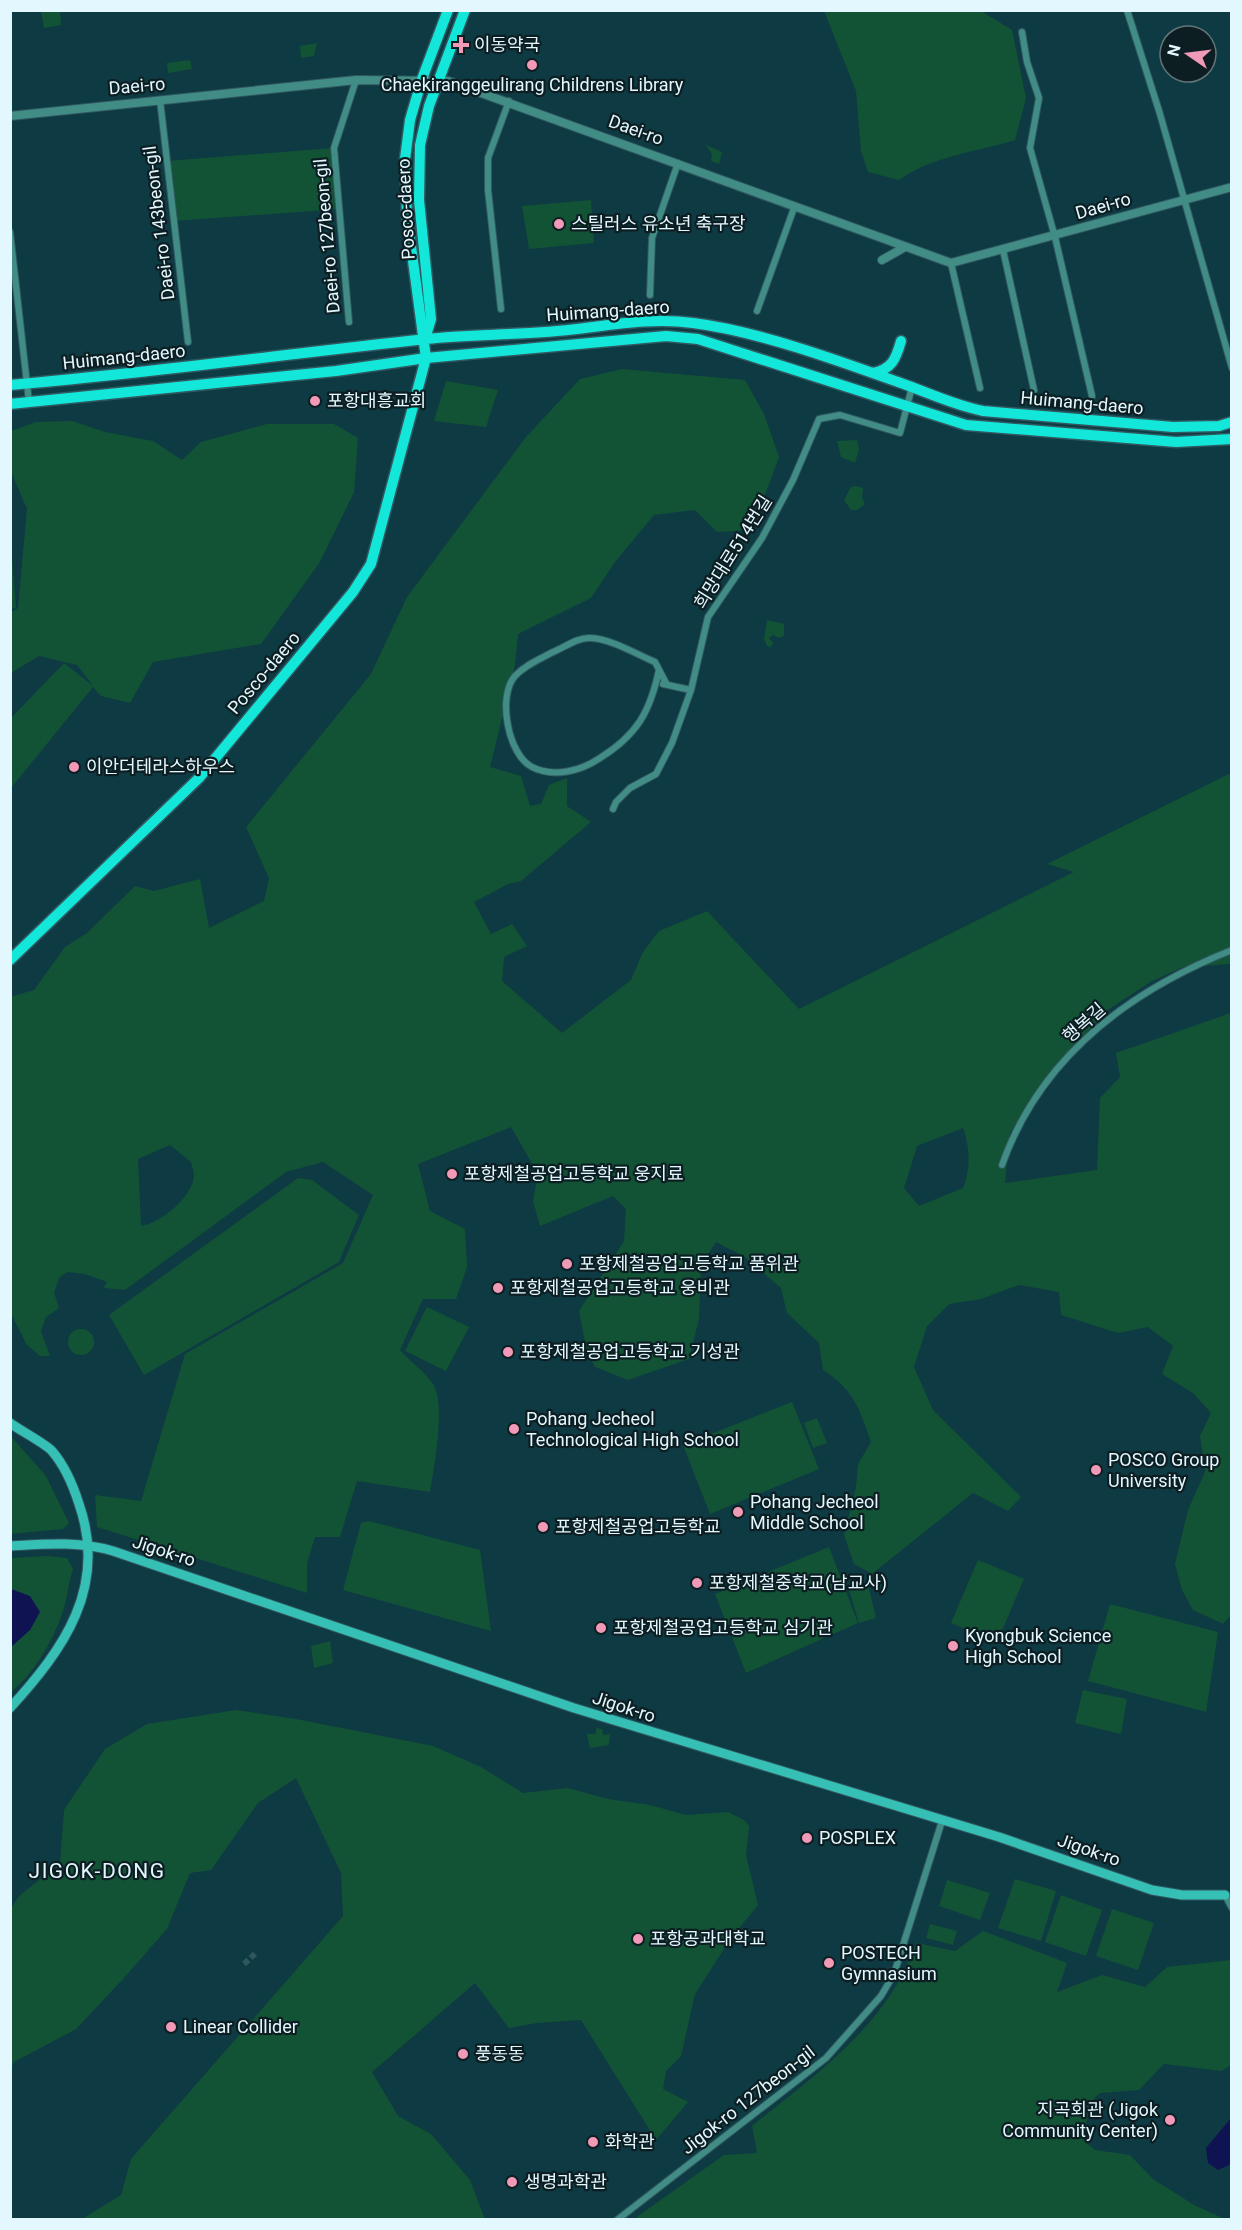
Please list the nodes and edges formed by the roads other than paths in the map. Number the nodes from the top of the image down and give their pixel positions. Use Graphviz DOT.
graph roads {
  1 [pos="448,10"];
  2 [pos="465,10"];
  3 [pos="1127,10"];
  4 [pos="1022,32"];
  5 [pos="422,79"];
  6 [pos="356,80"];
  7 [pos="438,80"];
  8 [pos="160,100"];
  9 [pos="509,101"];
  10 [pos="10,116"];
  11 [pos="678,163"];
  12 [pos="1232,187"];
  13 [pos="1184,202"];
  14 [pos="794,208"];
  15 [pos="10,232"];
  16 [pos="1056,237"];
  17 [pos="905,247"];
  18 [pos="1003,250"];
  19 [pos="882,260"];
  20 [pos="951,263"];
  21 [pos="650,295"];
  22 [pos="501,309"];
  23 [pos="757,311"];
  24 [pos="349,322"];
  25 [pos="425,339"];
  26 [pos="901,341"];
  27 [pos="188,342"];
  28 [pos="426,358"];
  29 [pos="1232,368"];
  30 [pos="873,373"];
  31 [pos="80,378"];
  32 [pos="26,383"];
  33 [pos="10,385"];
  34 [pos="912,387"];
  35 [pos="980,388"];
  36 [pos="1034,390"];
  37 [pos="81,395"];
  38 [pos="1092,396"];
  39 [pos="29,402"];
  40 [pos="10,404"];
  41 [pos="906,405"];
  42 [pos="1232,422"];
  43 [pos="1232,439"];
  44 [pos="659,670"];
  45 [pos="666,683"];
  46 [pos="655,686"];
  47 [pos="691,690"];
  48 [pos="613,809"];
  49 [pos="1232,950"];
  50 [pos="10,960"];
  51 [pos="1002,1165"];
  52 [pos="10,1423"];
  53 [pos="88,1544"];
  54 [pos="10,1546"];
  55 [pos="10,1708"];
  56 [pos="942,1821"];
  57 [pos="1228,1894"];
  58 [pos="1232,1908"];
  59 [pos="617,2220"];
  1 -- 5 [label="main road, Posco-daero"];
  2 -- 7 [label="main road, Posco-daero"];
  3 -- 13 [label="street"];
  4 -- 16 [label="street"];
  5 -- 6 [label="street, Daei-ro"];
  5 -- 7 [label="street, Daei-ro"];
  5 -- 25 [label="main road, Posco-daero"];
  6 -- 8 [label="street, Daei-ro"];
  6 -- 24 [label="street, Daei-ro 127beon-gil"];
  7 -- 9 [label="street, Daei-ro"];
  7 -- 25 [label="main road, Posco-daero"];
  8 -- 10 [label="street, Daei-ro"];
  8 -- 27 [label="street, Daei-ro 143beon-gil"];
  9 -- 11 [label="street, Daei-ro"];
  9 -- 22 [label="street"];
  11 -- 14 [label="street, Daei-ro"];
  11 -- 21 [label="street"];
  12 -- 13 [label="street, Daei-ro"];
  13 -- 16 [label="street, Daei-ro"];
  13 -- 29 [label="street"];
  14 -- 17 [label="street, Daei-ro"];
  14 -- 23 [label="street"];
  15 -- 32 [label="street"];
  16 -- 18 [label="street, Daei-ro"];
  16 -- 38 [label="street"];
  17 -- 19 [label="street"];
  17 -- 20 [label="street, Daei-ro"];
  18 -- 20 [label="street, Daei-ro"];
  18 -- 36 [label="street"];
  20 -- 35 [label="street"];
  25 -- 28 [label="main road, Posco-daero"];
  25 -- 30 [label="main road, Huimang-daero"];
  25 -- 31 [label="main road, Huimang-daero"];
  26 -- 30 [label="main road"];
  28 -- 37 [label="main road, Huimang-daero"];
  28 -- 41 [label="main road, Huimang-daero"];
  28 -- 50 [label="main road, Posco-daero"];
  30 -- 34 [label="main road, Huimang-daero"];
  31 -- 32 [label="main road, Huimang-daero"];
  31 -- 37 [label="main road"];
  32 -- 33 [label="main road, Huimang-daero"];
  32 -- 39 [label="street"];
  34 -- 41 [label="street, 희망대로514번길"];
  34 -- 42 [label="main road, Huimang-daero"];
  37 -- 39 [label="main road, Huimang-daero"];
  39 -- 40 [label="main road, Huimang-daero"];
  41 -- 43 [label="main road, Huimang-daero"];
  41 -- 47 [label="street, 희망대로514번길"];
  44 -- 45 [label="street"];
  44 -- 46 [label="street"];
  44 -- 46 [label="street"];
  45 -- 46 [label="street"];
  45 -- 47 [label="street"];
  47 -- 48 [label="street, 희망대로514번길"];
  49 -- 51 [label="street, 행복길"];
  52 -- 53 [label="main road"];
  53 -- 54 [label="main road, Jigok-ro"];
  53 -- 55 [label="main road"];
  53 -- 56 [label="main road, Jigok-ro"];
  56 -- 57 [label="main road, Jigok-ro"];
  56 -- 59 [label="street, Jigok-ro 127beon-gil"];
  57 -- 58 [label="street"];
}
